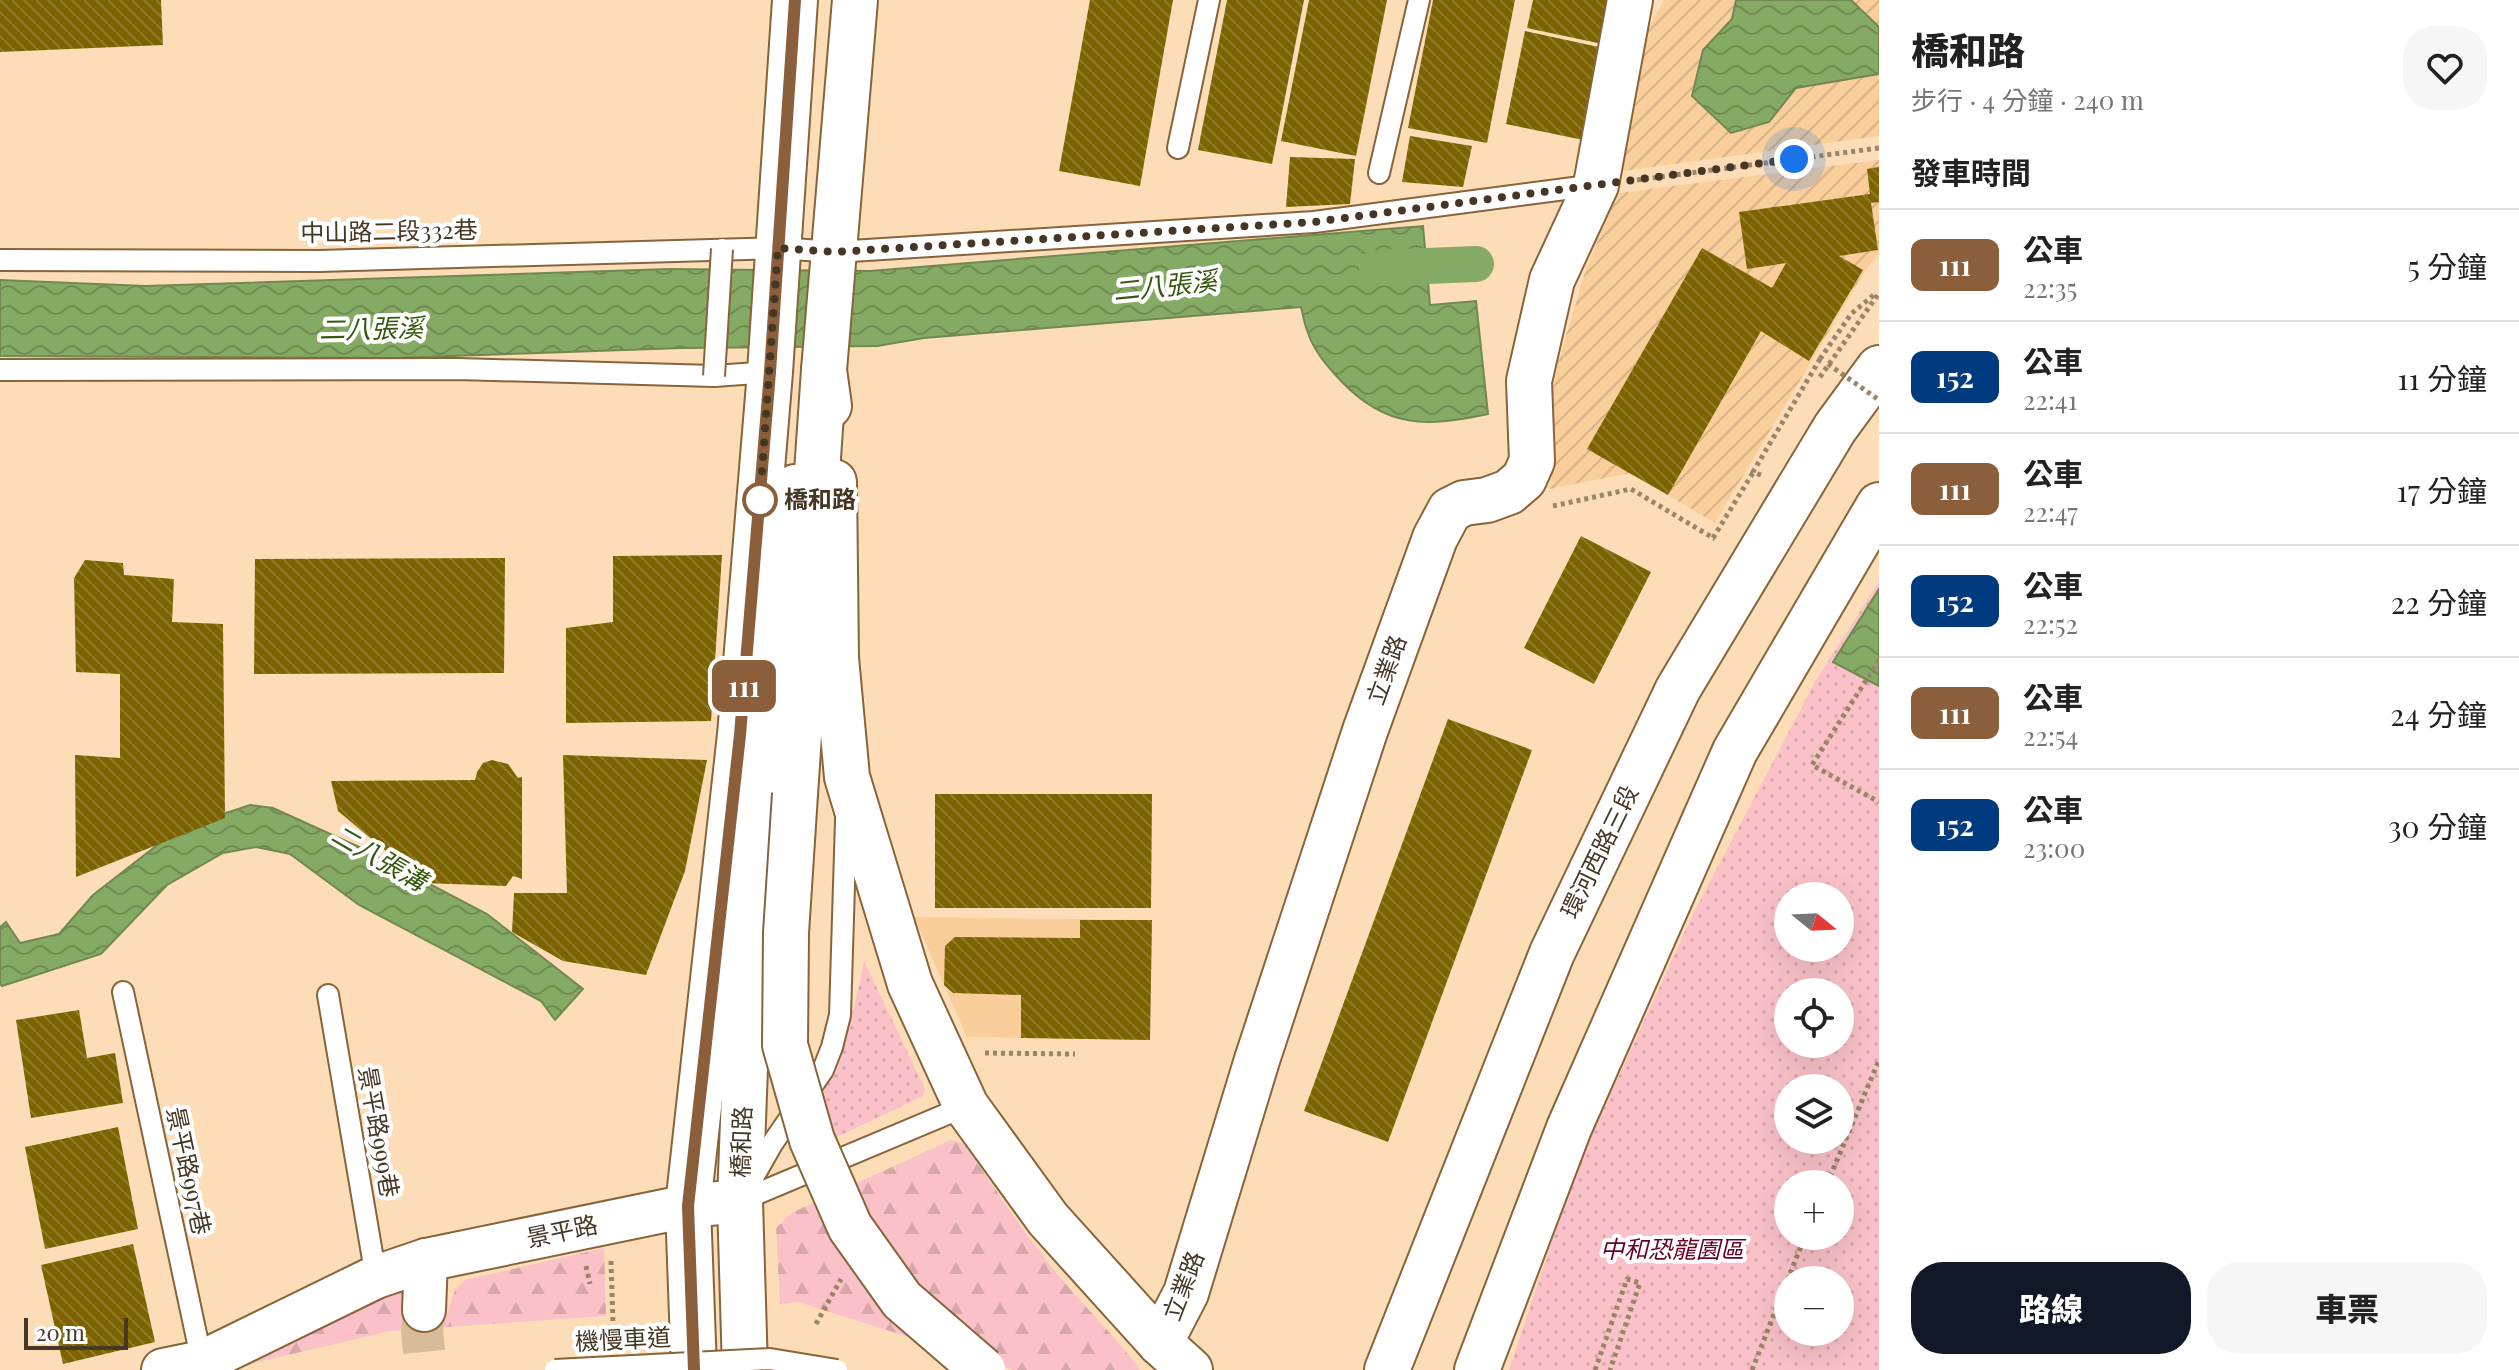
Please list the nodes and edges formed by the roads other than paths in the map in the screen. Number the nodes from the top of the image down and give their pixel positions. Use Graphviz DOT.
graph roads {
  1 [pos="795,0"];
  2 [pos="855,0"];
  3 [pos="1209,0"];
  4 [pos="1419,0"];
  5 [pos="1630,0"];
  6 [pos="1178,148"];
  7 [pos="1379,173"];
  8 [pos="1596,185"];
  9 [pos="778,248"];
  10 [pos="722,249"];
  11 [pos="835,252"];
  12 [pos="0,260"];
  13 [pos="1879,368"];
  14 [pos="0,370"];
  15 [pos="824,370"];
  16 [pos="770,372"];
  17 [pos="714,376"];
  18 [pos="1879,505"];
  19 [pos="847,777"];
  20 [pos="123,992"];
  21 [pos="328,995"];
  22 [pos="966,1106"];
  23 [pos="740,1201"];
  24 [pos="688,1206"];
  25 [pos="426,1260"];
  26 [pos="376,1277"];
  27 [pos="424,1310"];
  28 [pos="1175,1356"];
  29 [pos="183,1366"];
  30 [pos="555,1370"];
  31 [pos="694,1370"];
  32 [pos="745,1370"];
  33 [pos="837,1370"];
  34 [pos="983,1370"];
  35 [pos="1387,1370"];
  36 [pos="1477,1370"];
  1 -- 9 [label="street, 橋和路"];
  2 -- 11 [label="street, 橋和路"];
  3 -- 6 [label="lane"];
  4 -- 7 [label="lane"];
  5 -- 8 [label="street"];
  8 -- 11 [label="lane, 中山路二段332巷"];
  8 -- 28 [label="street, 立業路"];
  9 -- 10 [label="lane, 中山路二段332巷"];
  9 -- 11 [label="lane, 中山路二段332巷"];
  9 -- 16 [label="street, 橋和路"];
  10 -- 12 [label="lane, 中山路二段332巷"];
  10 -- 17 [label="lane, bridge"];
  11 -- 15 [label="street, 橋和路"];
  13 -- 35 [label="street, 環河西路三段"];
  14 -- 17 [label="lane"];
  15 -- 19 [label="street, 橋和路"];
  15 -- 23 [label="street, 橋和路"];
  15 -- 34 [label="street, bridge"];
  16 -- 17 [label="lane"];
  16 -- 24 [label="street, 橋和路"];
  18 -- 36 [label="street"];
  19 -- 22 [label="street, 橋和路"];
  19 -- 23 [label="lane, 橋和路"];
  20 -- 29 [label="lane, 景平路997巷"];
  21 -- 26 [label="lane, 景平路999巷"];
  22 -- 23 [label="lane, 景平路"];
  22 -- 28 [label="street, 橋和路"];
  23 -- 24 [label="street, 景平路"];
  23 -- 32 [label="street, 橋和路"];
  24 -- 25 [label="street, 景平路"];
  24 -- 31 [label="street, 橋和路"];
  25 -- 26 [label="street, 景平路"];
  25 -- 27 [label="street"];
  26 -- 29 [label="street, 景平路"];
  30 -- 33 [label="lane, 機慢車道, bridge"];
}
